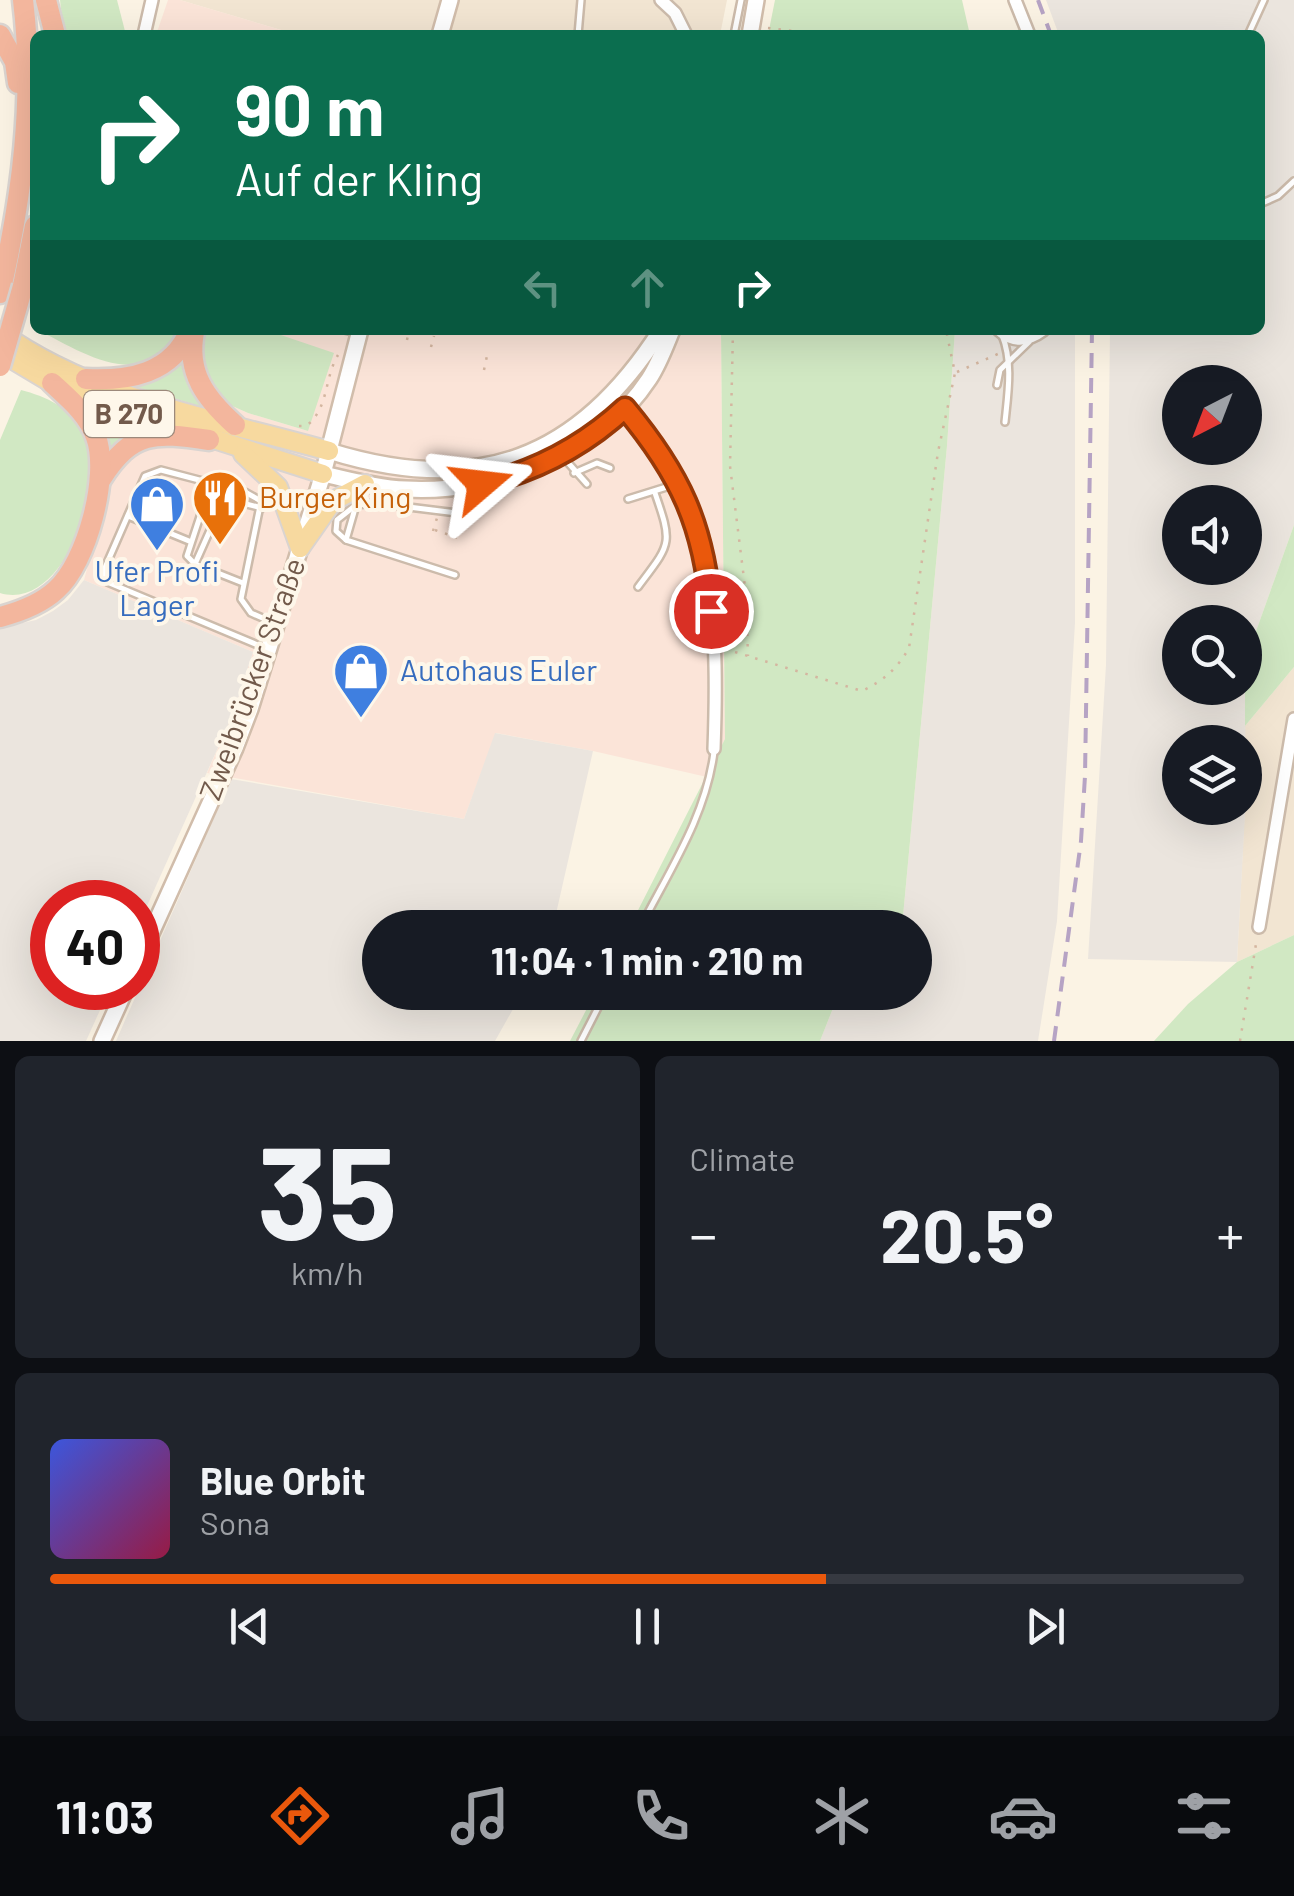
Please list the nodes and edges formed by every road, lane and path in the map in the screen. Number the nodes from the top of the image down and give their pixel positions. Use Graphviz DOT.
graph roads {
  1 [pos="23,0"];
  2 [pos="45,0"];
  3 [pos="152,0"];
  4 [pos="450,0"];
  5 [pos="581,0"];
  6 [pos="661,0"];
  7 [pos="741,0"];
  8 [pos="756,0"];
  9 [pos="1014,0"];
  10 [pos="1264,0"];
  11 [pos="766,28"];
  12 [pos="47,30"];
  13 [pos="54,30"];
  14 [pos="145,30"];
  15 [pos="441,30"];
  16 [pos="578,30"];
  17 [pos="684,30"];
  18 [pos="735,30"];
  19 [pos="751,30"];
  20 [pos="783,30"];
  21 [pos="1026,30"];
  22 [pos="1250,30"];
  23 [pos="0,35"];
  24 [pos="26,135"];
  25 [pos="1294,181"];
  26 [pos="1265,202"];
  27 [pos="30,254"];
  28 [pos="2,283"];
  29 [pos="0,331"];
  30 [pos="189,335"];
  31 [pos="192,335"];
  32 [pos="351,335"];
  33 [pos="352,335"];
  34 [pos="408,335"];
  35 [pos="657,335"];
  36 [pos="670,335"];
  37 [pos="733,335"];
  38 [pos="947,335"];
  39 [pos="1002,335"];
  40 [pos="1010,335"];
  41 [pos="1034,335"];
  42 [pos="1037,335"];
  43 [pos="434,336"];
  44 [pos="407,340"];
  45 [pos="432,346"];
  46 [pos="1008,350"];
  47 [pos="488,351"];
  48 [pos="0,352"];
  49 [pos="1007,361"];
  50 [pos="0,366"];
  51 [pos="484,370"];
  52 [pos="955,373"];
  53 [pos="86,379"];
  54 [pos="52,383"];
  55 [pos="996,385"];
  56 [pos="613,396"];
  57 [pos="625,408"];
  58 [pos="1006,422"];
  59 [pos="235,424"];
  60 [pos="209,440"];
  61 [pos="294,441"];
  62 [pos="235,448"];
  63 [pos="558,448"];
  64 [pos="329,451"];
  65 [pos="610,468"];
  66 [pos="574,472"];
  67 [pos="323,474"];
  68 [pos="101,480"];
  69 [pos="211,482"];
  70 [pos="365,484"];
  71 [pos="587,484"];
  72 [pos="676,484"];
  73 [pos="631,487"];
  74 [pos="655,493"];
  75 [pos="640,495"];
  76 [pos="628,499"];
  77 [pos="356,506"];
  78 [pos="262,508"];
  79 [pos="465,514"];
  80 [pos="128,516"];
  81 [pos="433,530"];
  82 [pos="461,539"];
  83 [pos="346,540"];
  84 [pos="189,541"];
  85 [pos="300,548"];
  86 [pos="195,564"];
  87 [pos="455,575"];
  88 [pos="243,582"];
  89 [pos="638,586"];
  90 [pos="0,600"];
  91 [pos="36,603"];
  92 [pos="0,617"];
  93 [pos="276,624"];
  94 [pos="714,646"];
  95 [pos="268,650"];
  96 [pos="748,657"];
  97 [pos="1294,719"];
  98 [pos="714,749"];
  99 [pos="649,910"];
  100 [pos="160,914"];
  101 [pos="1259,927"];
  102 [pos="116,1010"];
  103 [pos="597,1010"];
  104 [pos="102,1041"];
  105 [pos="581,1041"];
  106 [pos="1240,1041"];
  1 -- 24 [label="highway"];
  2 -- 12 [label="highway"];
  2 -- 13 [label="highway"];
  3 -- 14 [label="street"];
  4 -- 15 [label="street"];
  5 -- 16 [label="lane"];
  6 -- 17 [label="street"];
  7 -- 18 [label="lane"];
  8 -- 19 [label="street"];
  9 -- 21 [label="street"];
  10 -- 22 [label="lane"];
  11 -- 20 [label="path"];
  23 -- 24 [label="highway"];
  24 -- 28 [label="highway"];
  25 -- 26 [label="lane"];
  27 -- 50 [label="highway, bridge"];
  29 -- 53 [label="main road, B 270"];
  30 -- 53 [label="highway"];
  31 -- 59 [label="highway"];
  32 -- 61 [label="path"];
  33 -- 64 [label="street, Zweibrücker Straße"];
  34 -- 44 [label="path"];
  35 -- 56 [label="street"];
  36 -- 57 [label="street"];
  37 -- 96 [label="path"];
  38 -- 52 [label="path"];
  39 -- 46 [label="lane"];
  40 -- 41 [label="street"];
  42 -- 49 [label="lane"];
  43 -- 45 [label="path"];
  46 -- 49 [label="lane"];
  46 -- 52 [label="path"];
  47 -- 51 [label="path"];
  48 -- 54 [label="main road, B 270"];
  49 -- 55 [label="lane"];
  49 -- 58 [label="lane"];
  52 -- 96 [label="path"];
  53 -- 59 [label="main road, B 270"];
  54 -- 60 [label="main road, B 270"];
  54 -- 68 [label="highway"];
  56 -- 57 [label="street"];
  56 -- 63 [label="street"];
  57 -- 63 [label="street"];
  57 -- 72 [label="street"];
  59 -- 61 [label="main road, B 270"];
  60 -- 62 [label="main road, B 270"];
  60 -- 68 [label="highway"];
  61 -- 64 [label="main road, B 270"];
  62 -- 67 [label="main road, B 270"];
  62 -- 85 [label="main road"];
  63 -- 64 [label="street"];
  63 -- 66 [label="lane"];
  63 -- 70 [label="street"];
  64 -- 67 [label="street, Zweibrücker Straße"];
  65 -- 66 [label="lane"];
  66 -- 71 [label="lane"];
  67 -- 70 [label="street"];
  67 -- 85 [label="street, Zweibrücker Straße"];
  68 -- 91 [label="highway"];
  69 -- 78 [label="lane"];
  69 -- 80 [label="lane"];
  69 -- 84 [label="lane"];
  70 -- 85 [label="main road"];
  72 -- 74 [label="lane"];
  72 -- 94 [label="street"];
  73 -- 75 [label="lane"];
  74 -- 75 [label="lane"];
  74 -- 89 [label="lane"];
  75 -- 76 [label="lane"];
  77 -- 79 [label="lane"];
  77 -- 83 [label="lane"];
  77 -- 83 [label="lane"];
  78 -- 86 [label="lane"];
  78 -- 88 [label="lane"];
  80 -- 84 [label="lane"];
  80 -- 95 [label="lane"];
  81 -- 82 [label="path"];
  83 -- 87 [label="lane"];
  84 -- 86 [label="lane"];
  85 -- 93 [label="street, Zweibrücker Straße"];
  86 -- 88 [label="lane"];
  88 -- 93 [label="lane"];
  90 -- 91 [label="highway"];
  91 -- 92 [label="highway"];
  93 -- 95 [label="street, Zweibrücker Straße"];
  94 -- 96 [label="path"];
  94 -- 98 [label="street"];
  95 -- 100 [label="street, Zweibrücker Straße"];
  97 -- 101 [label="street"];
  98 -- 99 [label="lane"];
  101 -- 106 [label="path"];
  102 -- 104 [label="street"];
  103 -- 105 [label="lane"];
}
